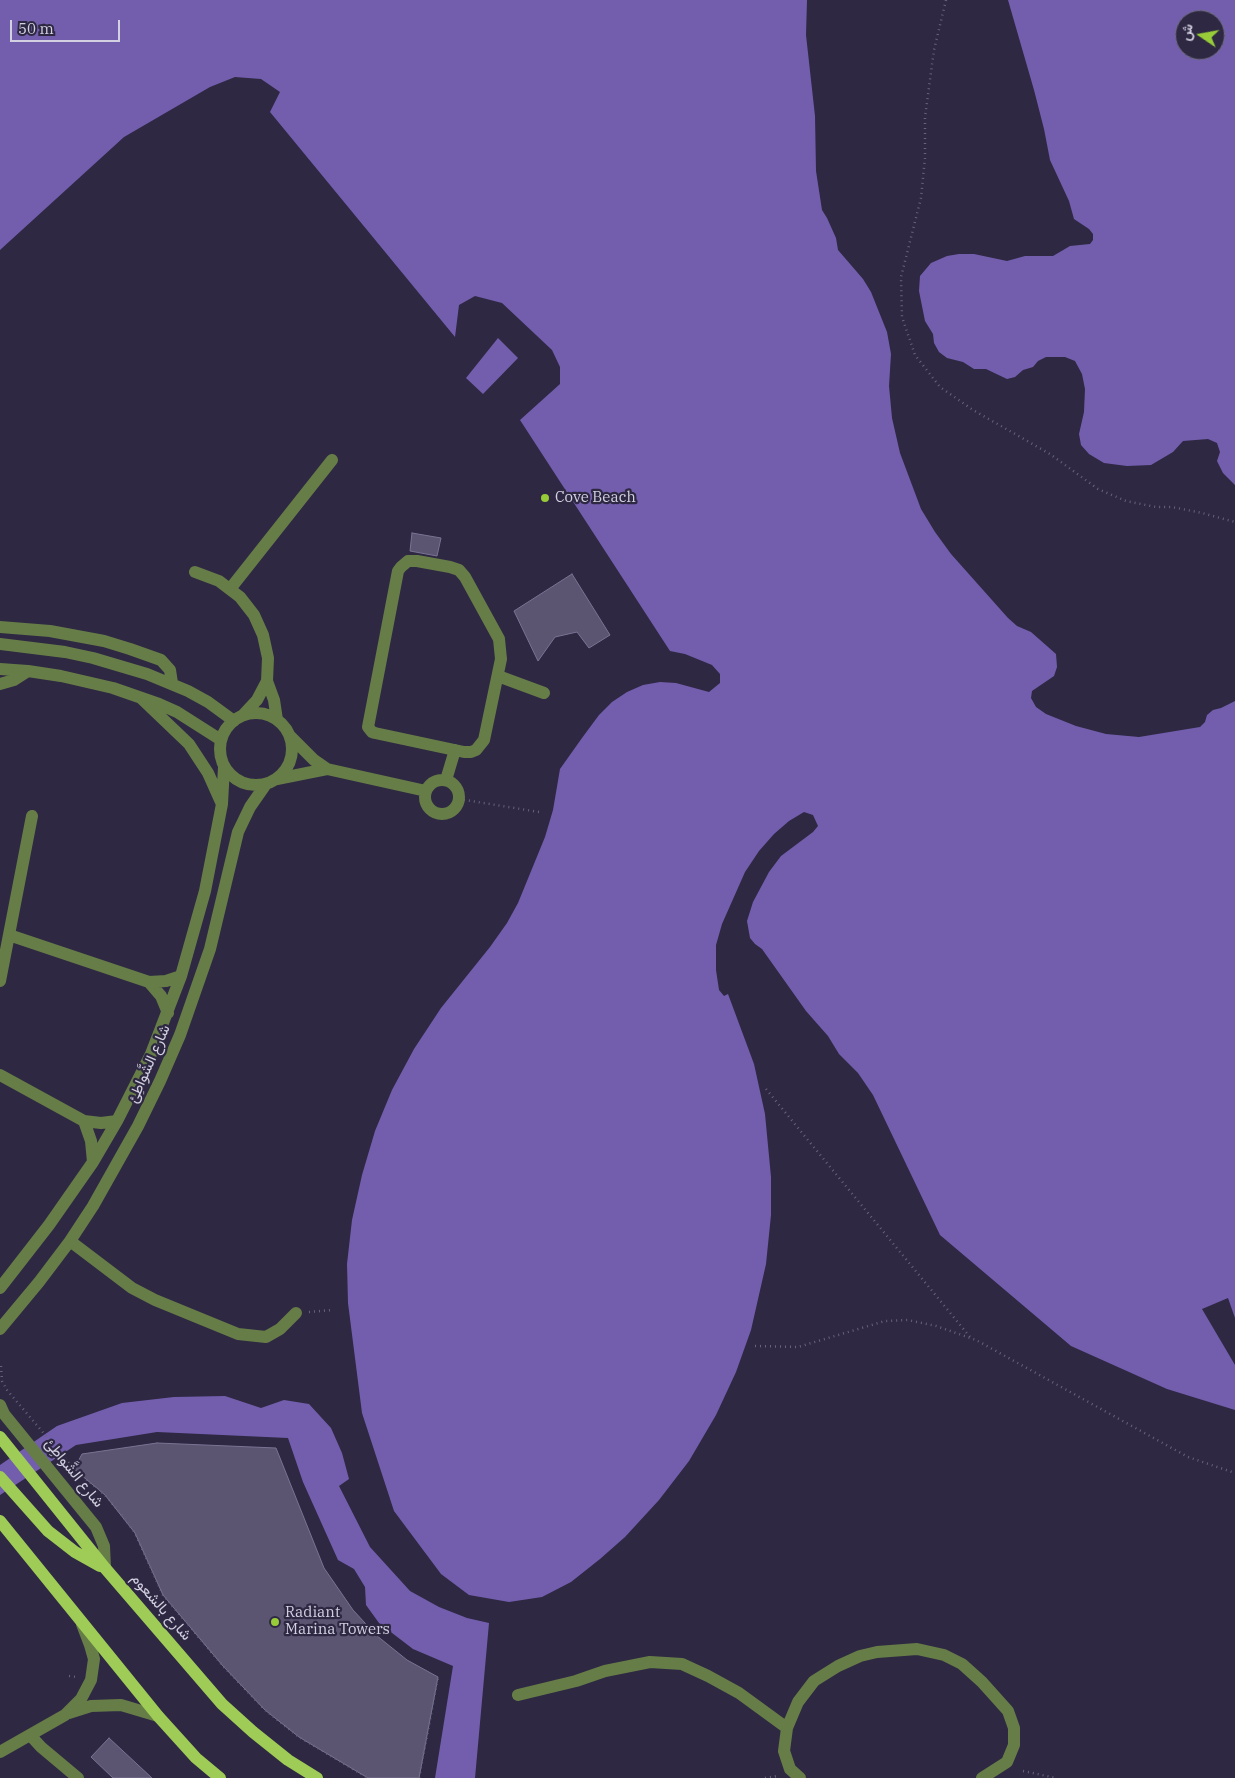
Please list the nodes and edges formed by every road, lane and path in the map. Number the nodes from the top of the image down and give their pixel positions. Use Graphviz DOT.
graph roads {
  1 [pos="946,0"];
  2 [pos="332,460"];
  3 [pos="1235,522"];
  4 [pos="195,572"];
  5 [pos="230,589"];
  6 [pos="0,627"];
  7 [pos="0,644"];
  8 [pos="0,669"];
  9 [pos="28,671"];
  10 [pos="498,676"];
  11 [pos="267,681"];
  12 [pos="172,683"];
  13 [pos="0,684"];
  14 [pos="544,693"];
  15 [pos="139,697"];
  16 [pos="238,718"];
  17 [pos="277,720"];
  18 [pos="288,734"];
  19 [pos="221,740"];
  20 [pos="455,750"];
  21 [pos="224,767"];
  22 [pos="327,769"];
  23 [pos="446,780"];
  24 [pos="270,782"];
  25 [pos="426,791"];
  26 [pos="459,799"];
  27 [pos="222,804"];
  28 [pos="539,812"];
  29 [pos="32,816"];
  30 [pos="9,935"];
  31 [pos="181,976"];
  32 [pos="0,982"];
  33 [pos="149,982"];
  34 [pos="168,1012"];
  35 [pos="0,1075"];
  36 [pos="766,1089"];
  37 [pos="84,1121"];
  38 [pos="117,1121"];
  39 [pos="93,1162"];
  40 [pos="70,1241"];
  41 [pos="0,1288"];
  42 [pos="332,1310"];
  43 [pos="296,1313"];
  44 [pos="0,1328"];
  45 [pos="970,1338"];
  46 [pos="755,1346"];
  47 [pos="2,1366"];
  48 [pos="2,1410"];
  49 [pos="0,1438"];
  50 [pos="1235,1473"];
  51 [pos="0,1477"];
  52 [pos="2,1523"];
  53 [pos="105,1568"];
  54 [pos="78,1615"];
  55 [pos="69,1676"];
  56 [pos="77,1677"];
  57 [pos="438,1677"];
  58 [pos="518,1695"];
  59 [pos="65,1715"];
  60 [pos="158,1716"];
  61 [pos="787,1728"];
  62 [pos="30,1735"];
  63 [pos="0,1752"];
  64 [pos="196,1758"];
  65 [pos="1023,1771"];
  66 [pos="779,1776"];
  67 [pos="78,1778"];
  68 [pos="213,1778"];
  69 [pos="220,1778"];
  70 [pos="317,1778"];
  71 [pos="368,1778"];
  72 [pos="419,1778"];
  73 [pos="765,1778"];
  74 [pos="800,1778"];
  75 [pos="982,1778"];
  76 [pos="1056,1778"];
  1 -- 3 [label="path"];
  2 -- 5 [label="street"];
  4 -- 5 [label="street"];
  5 -- 11 [label="street"];
  6 -- 12 [label="street"];
  7 -- 12 [label="street"];
  8 -- 9 [label="street"];
  9 -- 13 [label="street"];
  9 -- 15 [label="street"];
  10 -- 14 [label="street"];
  10 -- 20 [label="street"];
  10 -- 20 [label="street"];
  11 -- 16 [label="street"];
  11 -- 17 [label="street"];
  12 -- 16 [label="street"];
  15 -- 19 [label="street"];
  15 -- 27 [label="street"];
  16 -- 17 [label="street"];
  16 -- 19 [label="street"];
  17 -- 18 [label="street"];
  18 -- 22 [label="street"];
  18 -- 24 [label="street"];
  19 -- 21 [label="street"];
  20 -- 23 [label="street"];
  21 -- 24 [label="street"];
  21 -- 27 [label="street, شارع الشَّواطِئ"];
  22 -- 24 [label="street"];
  22 -- 25 [label="street"];
  23 -- 25 [label="street"];
  23 -- 26 [label="street"];
  24 -- 40 [label="street, شارع الشَّواطِئ"];
  25 -- 26 [label="street"];
  26 -- 28 [label="path"];
  27 -- 31 [label="street, شارع الشَّواطِئ"];
  29 -- 30 [label="street"];
  30 -- 32 [label="street"];
  30 -- 33 [label="street"];
  31 -- 33 [label="street"];
  31 -- 34 [label="street, شارع الشَّواطِئ"];
  33 -- 34 [label="street, شارع الشَّواطِئ"];
  34 -- 38 [label="street, شارع الشَّواطِئ"];
  35 -- 37 [label="street"];
  36 -- 45 [label="path"];
  37 -- 38 [label="street"];
  37 -- 39 [label="street"];
  38 -- 39 [label="street, شارع الشَّواطِئ"];
  39 -- 41 [label="street, شارع الشَّواطِئ"];
  40 -- 43 [label="street"];
  40 -- 44 [label="street, شارع الشَّواطِئ"];
  42 -- 43 [label="path"];
  45 -- 46 [label="path"];
  45 -- 50 [label="path"];
  47 -- 71 [label="path"];
  48 -- 53 [label="street, شارع الشَّواطِئ"];
  49 -- 53 [label="main road, شارع بالشعوم"];
  51 -- 53 [label="main road"];
  52 -- 54 [label="main road"];
  53 -- 70 [label="main road, شارع بالشعوم"];
  54 -- 59 [label="street"];
  54 -- 60 [label="main road"];
  55 -- 56 [label="path"];
  57 -- 72 [label="path"];
  58 -- 61 [label="street"];
  59 -- 60 [label="street"];
  59 -- 62 [label="street"];
  60 -- 64 [label="main road"];
  61 -- 74 [label="street"];
  61 -- 75 [label="street"];
  62 -- 63 [label="street"];
  62 -- 67 [label="street"];
  64 -- 68 [label="street"];
  64 -- 69 [label="main road"];
  65 -- 76 [label="path"];
  66 -- 73 [label="path"];
}
